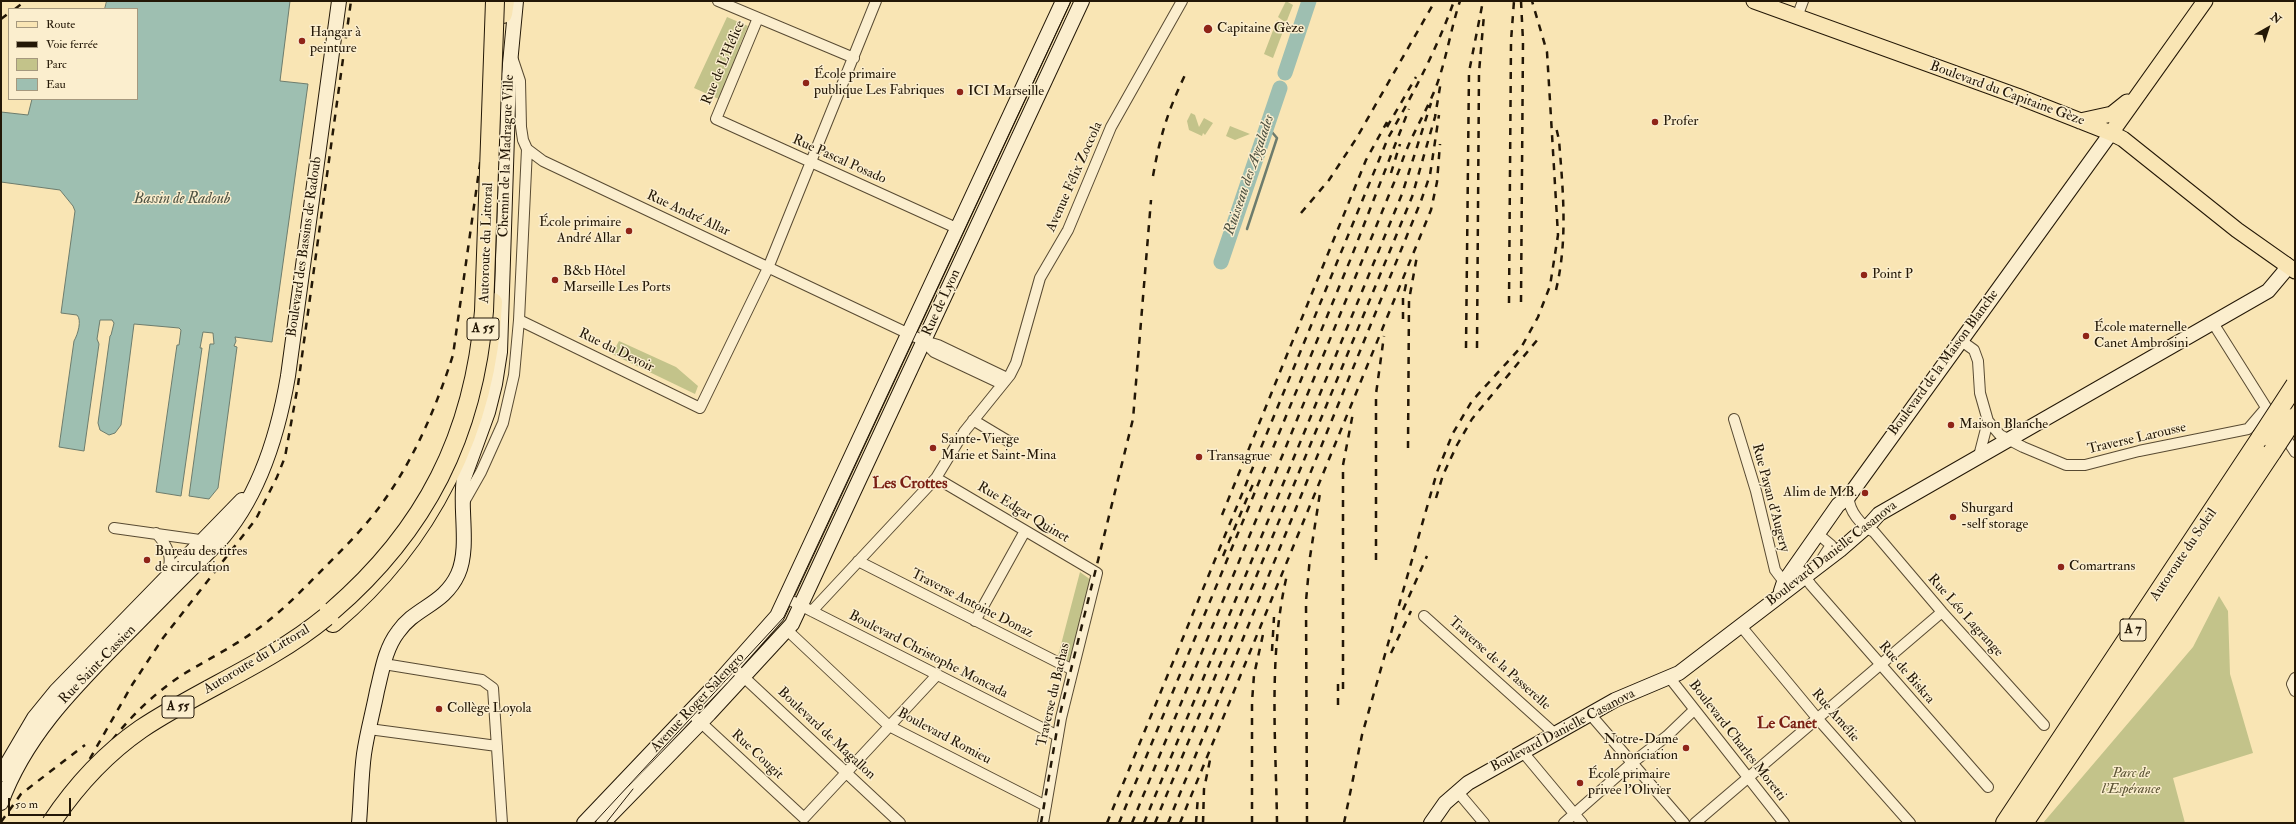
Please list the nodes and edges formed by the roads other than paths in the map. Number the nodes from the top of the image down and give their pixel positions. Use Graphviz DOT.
graph roads {
  1 [pos="339,1"];
  2 [pos="516,1"];
  3 [pos="718,1"];
  4 [pos="876,1"];
  5 [pos="1063,1"];
  6 [pos="1082,1"];
  7 [pos="1182,1"];
  8 [pos="1754,1"];
  9 [pos="1803,1"];
  10 [pos="2204,1"];
  11 [pos="502,4"];
  12 [pos="1797,17"];
  13 [pos="758,18"];
  14 [pos="512,58"];
  15 [pos="854,58"];
  16 [pos="2145,85"];
  17 [pos="716,119"];
  18 [pos="2080,121"];
  19 [pos="2111,133"];
  20 [pos="527,149"];
  21 [pos="811,163"];
  22 [pos="952,226"];
  23 [pos="768,268"];
  24 [pos="2292,275"];
  25 [pos="519,320"];
  26 [pos="2212,323"];
  27 [pos="909,334"];
  28 [pos="1960,340"];
  29 [pos="924,341"];
  30 [pos="1005,381"];
  31 [pos="2295,386"];
  32 [pos="2266,408"];
  33 [pos="2295,417"];
  34 [pos="1734,419"];
  35 [pos="973,420"];
  36 [pos="1988,421"];
  37 [pos="2009,440"];
  38 [pos="1008,441"];
  39 [pos="2295,452"];
  40 [pos="1979,456"];
  41 [pos="936,478"];
  42 [pos="253,489"];
  43 [pos="1849,496"];
  44 [pos="462,507"];
  45 [pos="1855,514"];
  46 [pos="1879,514"];
  47 [pos="114,528"];
  48 [pos="1865,528"];
  49 [pos="1025,531"];
  50 [pos="156,533"];
  51 [pos="1814,539"];
  52 [pos="202,540"];
  53 [pos="218,543"];
  54 [pos="858,561"];
  55 [pos="1097,573"];
  56 [pos="1808,573"];
  57 [pos="798,574"];
  58 [pos="167,577"];
  59 [pos="1782,587"];
  60 [pos="786,598"];
  61 [pos="807,608"];
  62 [pos="1942,612"];
  63 [pos="1424,616"];
  64 [pos="975,621"];
  65 [pos="1740,625"];
  66 [pos="787,630"];
  67 [pos="384,664"];
  68 [pos="1880,664"];
  69 [pos="733,667"];
  70 [pos="1073,670"];
  71 [pos="937,675"];
  72 [pos="744,676"];
  73 [pos="1669,677"];
  74 [pos="2295,678"];
  75 [pos="2295,691"];
  76 [pos="1694,710"];
  77 [pos="690,712"];
  78 [pos="1590,714"];
  79 [pos="1817,718"];
  80 [pos="701,722"];
  81 [pos="2044,725"];
  82 [pos="890,726"];
  83 [pos="369,729"];
  84 [pos="1554,734"];
  85 [pos="1058,736"];
  86 [pos="497,746"];
  87 [pos="1522,751"];
  88 [pos="1632,763"];
  89 [pos="5,773"];
  90 [pos="847,774"];
  91 [pos="1748,777"];
  92 [pos="1988,787"];
  93 [pos="1458,791"];
  94 [pos="1,803"];
  95 [pos="1046,806"];
  96 [pos="1574,814"];
  97 [pos="51,823"];
  98 [pos="61,823"];
  99 [pos="359,823"];
  100 [pos="502,823"];
  101 [pos="584,823"];
  102 [pos="603,823"];
  103 [pos="900,823"];
  104 [pos="1043,823"];
  105 [pos="1431,823"];
  106 [pos="1484,823"];
  107 [pos="1564,823"];
  108 [pos="1582,823"];
  109 [pos="1684,823"];
  110 [pos="1695,823"];
  111 [pos="1784,823"];
  112 [pos="1910,823"];
  113 [pos="2005,823"];
  114 [pos="2024,823"];
  1 -- 42 [label="street, Boulevard des Bassins de Radoub"];
  2 -- 14 [label="street, Chemin de la Madrague Ville"];
  3 -- 13 [label="street"];
  4 -- 15 [label="street"];
  5 -- 27 [label="street, Rue de Lyon"];
  6 -- 29 [label="street, Rue de Lyon"];
  7 -- 30 [label="street, Avenue Félix Zoccola"];
  8 -- 12 [label="main road, Boulevard du Capitaine Gèze"];
  9 -- 12 [label="street"];
  10 -- 16 [label="main road"];
  11 -- 97 [label="highway, Autoroute du Littoral / A 55, bridge"];
  11 -- 98 [label="highway, Autoroute du Littoral / A 55"];
  12 -- 18 [label="main road, Boulevard du Capitaine Gèze"];
  13 -- 15 [label="street"];
  13 -- 17 [label="street, Rue de L'Hélice"];
  14 -- 20 [label="street"];
  14 -- 44 [label="street, Chemin de la Madrague Ville"];
  15 -- 21 [label="street"];
  16 -- 18 [label="main road"];
  16 -- 19 [label="main road"];
  17 -- 21 [label="street, Rue Pascal Posado"];
  18 -- 19 [label="main road, Boulevard du Capitaine Gèze"];
  19 -- 24 [label="main road, Boulevard du Capitaine Gèze"];
  19 -- 28 [label="street, Boulevard de la Maison Blanche"];
  20 -- 23 [label="street, Rue André Allar"];
  20 -- 25 [label="street"];
  21 -- 22 [label="street, Rue Pascal Posado"];
  21 -- 23 [label="street"];
  23 -- 25 [label="street, Rue du Devoir"];
  23 -- 27 [label="street, Rue André Allar"];
  24 -- 26 [label="street, Boulevard Danielle Casanova"];
  25 -- 44 [label="street"];
  26 -- 32 [label="street"];
  26 -- 37 [label="street, Boulevard Danielle Casanova"];
  27 -- 29 [label="street, Rue André Allar"];
  27 -- 57 [label="street, Rue de Lyon"];
  28 -- 36 [label="street"];
  28 -- 43 [label="street, Boulevard de la Maison Blanche"];
  29 -- 30 [label="street, Rue André Allar"];
  29 -- 61 [label="street, Rue de Lyon"];
  30 -- 35 [label="street, Avenue Félix Zoccola"];
  31 -- 113 [label="highway, Autoroute du Soleil / A 7, bridge"];
  32 -- 37 [label="street, Traverse Larousse"];
  32 -- 39 [label="street"];
  33 -- 114 [label="highway, Autoroute du Soleil / A 7, bridge"];
  34 -- 59 [label="street, Rue Payan d'Augery"];
  35 -- 38 [label="street"];
  35 -- 41 [label="street, Avenue Félix Zoccola"];
  36 -- 37 [label="street, Traverse Larousse"];
  36 -- 40 [label="street"];
  37 -- 40 [label="street, Boulevard Danielle Casanova"];
  40 -- 46 [label="street, Boulevard Danielle Casanova"];
  41 -- 49 [label="street, Rue Edgar Quinet"];
  41 -- 54 [label="street, Avenue Félix Zoccola"];
  42 -- 52 [label="street, Boulevard des Bassins de Radoub"];
  42 -- 53 [label="street, Boulevard des Bassins de Radoub"];
  43 -- 45 [label="street, Rue Léo Lagrange"];
  43 -- 51 [label="street, Boulevard de la Maison Blanche"];
  44 -- 67 [label="street, Chemin de la Madrague Ville"];
  45 -- 46 [label="street"];
  45 -- 48 [label="street, Rue Léo Lagrange"];
  46 -- 48 [label="street, Boulevard Danielle Casanova"];
  47 -- 50 [label="street"];
  48 -- 56 [label="street, Boulevard Danielle Casanova"];
  48 -- 62 [label="street, Rue Léo Lagrange"];
  49 -- 55 [label="street, Rue Edgar Quinet"];
  49 -- 64 [label="street"];
  50 -- 52 [label="street"];
  50 -- 58 [label="street"];
  51 -- 56 [label="street"];
  51 -- 56 [label="street"];
  51 -- 59 [label="street, Boulevard de la Maison Blanche"];
  52 -- 53 [label="street"];
  52 -- 58 [label="street, Rue Saint-Cassien"];
  53 -- 89 [label="street, Rue Saint-Cassien"];
  54 -- 61 [label="street, Avenue Félix Zoccola"];
  54 -- 64 [label="street, Traverse Antoine Donaz"];
  55 -- 70 [label="street, Traverse du Bachas"];
  56 -- 59 [label="street, Boulevard Danielle Casanova"];
  56 -- 68 [label="street, Rue de Biskra"];
  57 -- 60 [label="street, Avenue Roger Salengro"];
  58 -- 89 [label="street, Rue Saint-Cassien"];
  59 -- 65 [label="street, Boulevard Danielle Casanova"];
  60 -- 61 [label="street, Boulevard Christophe Moncada"];
  60 -- 69 [label="street, Avenue Roger Salengro"];
  61 -- 66 [label="street, Avenue Roger Salengro"];
  61 -- 71 [label="street, Boulevard Christophe Moncada"];
  62 -- 68 [label="street"];
  62 -- 81 [label="street, Rue Léo Lagrange"];
  63 -- 84 [label="street, Traverse de la Passerelle"];
  64 -- 70 [label="street, Traverse Antoine Donaz"];
  65 -- 73 [label="street, Boulevard Danielle Casanova"];
  65 -- 79 [label="street, Rue Amélie"];
  66 -- 72 [label="street, Avenue Roger Salengro"];
  66 -- 82 [label="street, Boulevard Romieu"];
  67 -- 83 [label="street, Chemin de la Madrague Ville"];
  67 -- 86 [label="street"];
  68 -- 79 [label="street"];
  68 -- 92 [label="street, Rue de Biskra"];
  69 -- 72 [label="street, Boulevard de Magallon"];
  69 -- 77 [label="street, Avenue Roger Salengro"];
  70 -- 85 [label="street, Traverse du Bachas"];
  71 -- 82 [label="street"];
  71 -- 85 [label="street, Boulevard Christophe Moncada"];
  72 -- 80 [label="street, Avenue Roger Salengro"];
  72 -- 90 [label="street, Boulevard de Magallon"];
  73 -- 76 [label="street, Boulevard Charles Moretti"];
  73 -- 78 [label="street, Boulevard Danielle Casanova"];
  74 -- 75 [label="street"];
  76 -- 88 [label="street"];
  76 -- 91 [label="street, Boulevard Charles Moretti"];
  77 -- 80 [label="street, Rue Cougit"];
  77 -- 101 [label="street, Avenue Roger Salengro"];
  78 -- 84 [label="street, Boulevard Danielle Casanova"];
  78 -- 88 [label="street"];
  79 -- 91 [label="street"];
  79 -- 112 [label="street, Rue Amélie"];
  80 -- 90 [label="street, Rue Cougit"];
  80 -- 102 [label="street, Avenue Roger Salengro"];
  82 -- 90 [label="street"];
  82 -- 95 [label="street, Boulevard Romieu"];
  83 -- 86 [label="street"];
  83 -- 99 [label="street, Chemin de la Madrague Ville"];
  84 -- 87 [label="street, Boulevard Danielle Casanova"];
  85 -- 95 [label="street, Traverse du Bachas"];
  86 -- 100 [label="street"];
  87 -- 93 [label="street, Boulevard Danielle Casanova"];
  87 -- 96 [label="street"];
  88 -- 96 [label="street"];
  88 -- 109 [label="street"];
  89 -- 94 [label="street, Rue Saint-Cassien"];
  90 -- 103 [label="street, Boulevard de Magallon"];
  91 -- 110 [label="street"];
  91 -- 111 [label="street, Boulevard Charles Moretti"];
  93 -- 105 [label="street, Boulevard Danielle Casanova"];
  93 -- 106 [label="street"];
  95 -- 104 [label="street, Traverse du Bachas"];
  96 -- 107 [label="street"];
  96 -- 108 [label="street"];
}
